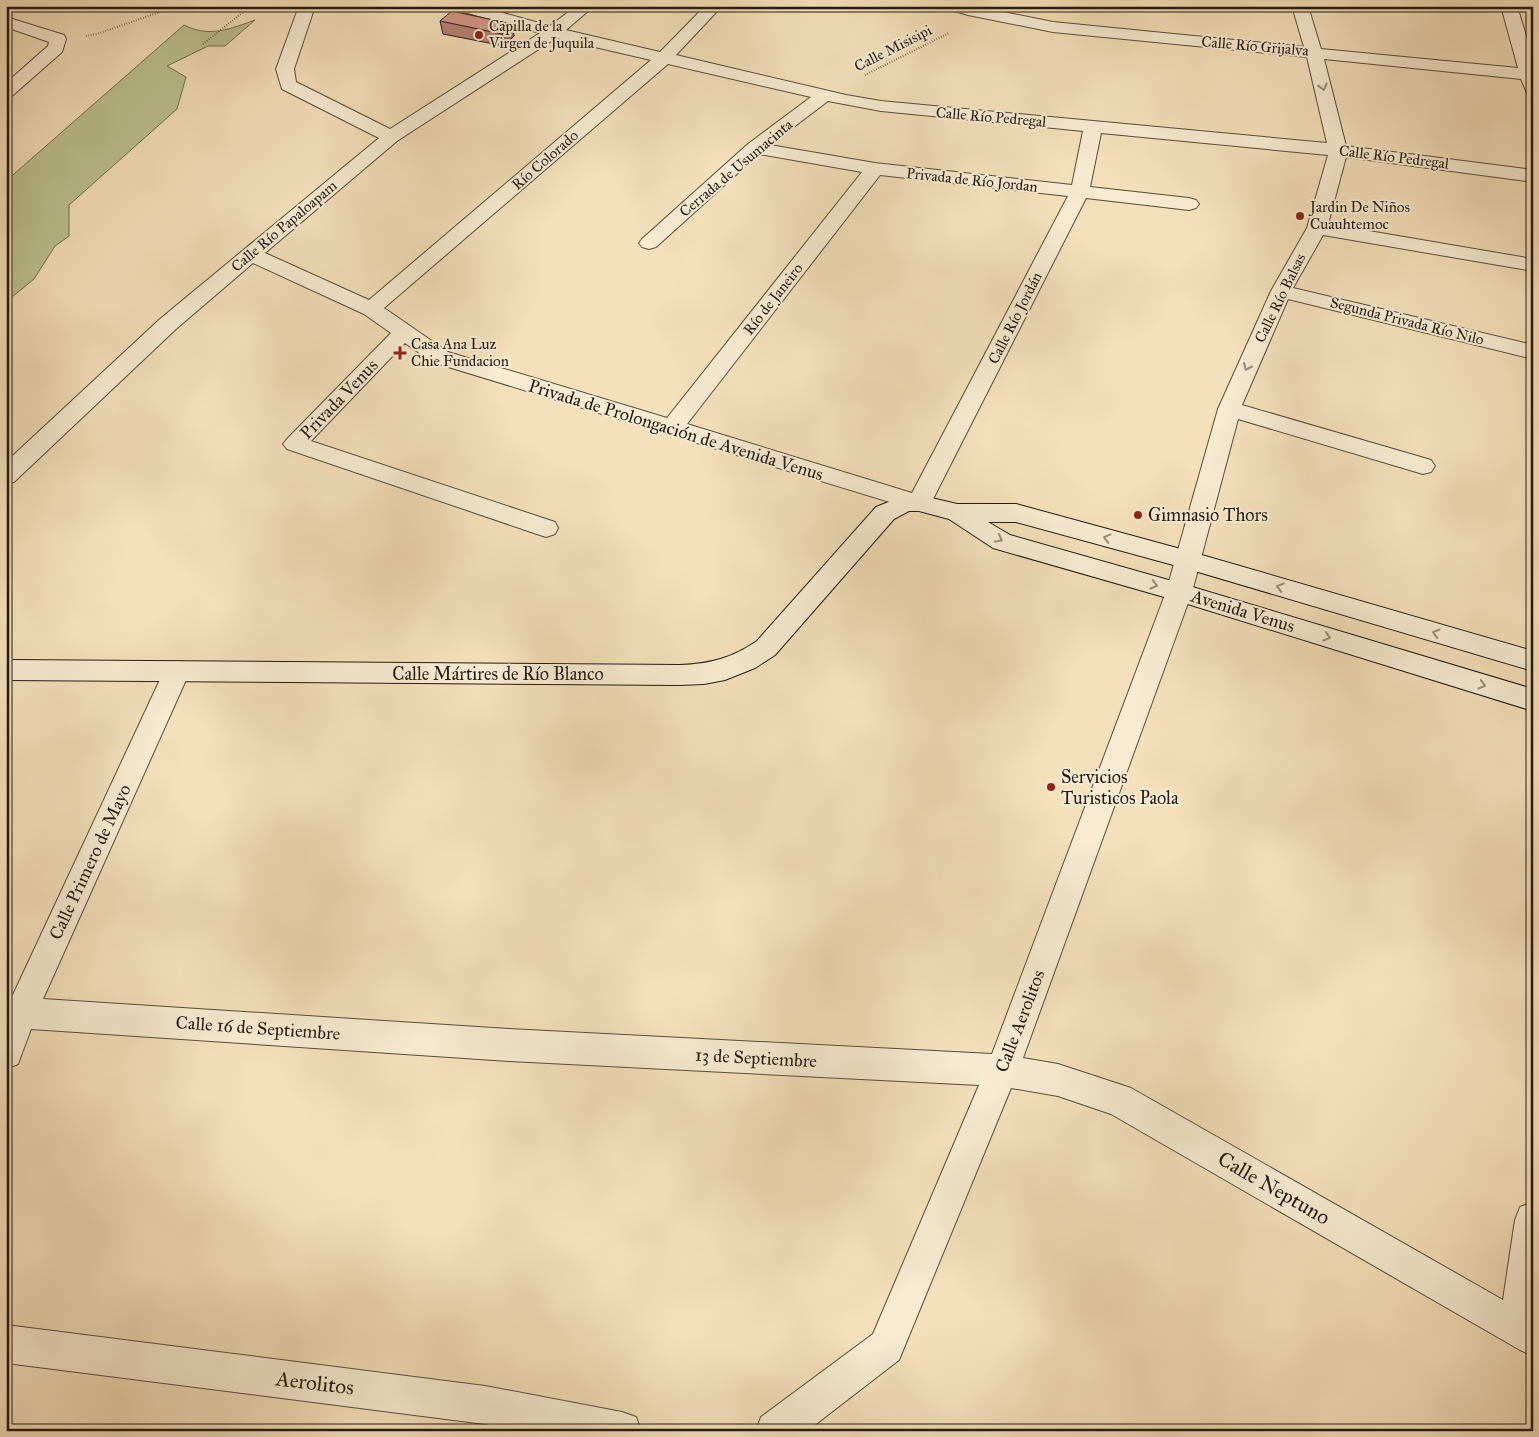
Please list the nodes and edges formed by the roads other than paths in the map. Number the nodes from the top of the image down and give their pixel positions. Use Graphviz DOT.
graph roads {
  1 [pos="307,6"];
  2 [pos="459,6"];
  3 [pos="586,6"];
  4 [pos="714,6"];
  5 [pos="1300,6"];
  6 [pos="1509,6"];
  7 [pos="971,10"];
  8 [pos="6,22"];
  9 [pos="553,32"];
  10 [pos="1314,52"];
  11 [pos="664,58"];
  12 [pos="1532,80"];
  13 [pos="6,92"];
  14 [pos="825,95"];
  15 [pos="1093,126"];
  16 [pos="391,137"];
  17 [pos="755,148"];
  18 [pos="1338,150"];
  19 [pos="875,169"];
  20 [pos="1533,176"];
  21 [pos="1080,192"];
  22 [pos="1189,204"];
  23 [pos="1317,228"];
  24 [pos="649,244"];
  25 [pos="251,254"];
  26 [pos="1533,266"];
  27 [pos="1281,291"];
  28 [pos="371,309"];
  29 [pos="404,332"];
  30 [pos="1533,352"];
  31 [pos="1229,409"];
  32 [pos="672,428"];
  33 [pos="1424,466"];
  34 [pos="6,476"];
  35 [pos="919,503"];
  36 [pos="958,513"];
  37 [pos="546,528"];
  38 [pos="1188,560"];
  39 [pos="1179,592"];
  40 [pos="1533,661"];
  41 [pos="6,670"];
  42 [pos="177,671"];
  43 [pos="1533,700"];
  44 [pos="14,1013"];
  45 [pos="509,1045"];
  46 [pos="6,1054"];
  47 [pos="1002,1070"];
  48 [pos="1533,1220"];
  49 [pos="1525,1332"];
  50 [pos="6,1344"];
  51 [pos="622,1431"];
  52 [pos="775,1431"];
  1 -- 16 [label="street"];
  2 -- 9 [label="street, Calle Río Pedregal"];
  3 -- 9 [label="street, Calle Río Papaloapam"];
  4 -- 11 [label="street, Río Colorado"];
  5 -- 10 [label="street, Calle Río Balsas"];
  6 -- 12 [label="street"];
  7 -- 10 [label="street, Calle Río Grijalva"];
  8 -- 13 [label="street"];
  9 -- 11 [label="street, Calle Río Pedregal"];
  9 -- 16 [label="street, Calle Río Papaloapam"];
  10 -- 12 [label="street, Calle Río Grijalva"];
  10 -- 18 [label="street, Calle Río Balsas, one-way"];
  11 -- 14 [label="street, Calle Río Pedregal"];
  11 -- 28 [label="street, Río Colorado"];
  14 -- 15 [label="street, Calle Río Pedregal"];
  14 -- 17 [label="street, Cerrada de Usumacinta"];
  15 -- 18 [label="street, Calle Río Pedregal"];
  15 -- 21 [label="street, Calle Río Jordán"];
  16 -- 25 [label="street, Calle Río Papaloapam"];
  17 -- 19 [label="street, Privada de Río Jordan"];
  17 -- 24 [label="street, Cerrada de Usumacinta"];
  18 -- 20 [label="street, Calle Río Pedregal"];
  18 -- 23 [label="street, Calle Río Balsas"];
  19 -- 21 [label="street, Privada de Río Jordan"];
  19 -- 32 [label="street, Río de Janeiro"];
  21 -- 22 [label="street, Privada de Río Jordan"];
  21 -- 35 [label="street, Calle Río Jordán"];
  23 -- 26 [label="street"];
  23 -- 27 [label="street, Calle Río Balsas"];
  25 -- 28 [label="street, Privada de Prolongación de Avenida Venus"];
  25 -- 34 [label="street, Calle Río Papaloapam"];
  27 -- 30 [label="street, Segunda Privada Río Nilo"];
  27 -- 31 [label="street, Calle Río Balsas, one-way"];
  28 -- 29 [label="street, Privada de Prolongación de Avenida Venus"];
  29 -- 32 [label="street, Privada de Prolongación de Avenida Venus"];
  29 -- 37 [label="street, Privada Venus"];
  31 -- 33 [label="street"];
  31 -- 38 [label="street, Calle Río Balsas"];
  32 -- 35 [label="street, Privada de Prolongación de Avenida Venus"];
  35 -- 36 [label="street, Avenida Venus"];
  35 -- 42 [label="street, Calle Mártires de Río Blanco"];
  38 -- 36 [label="street, Avenida Venus, one-way"];
  36 -- 39 [label="street, Avenida Venus, one-way"];
  38 -- 39 [label="street, Calle Aerolitos"];
  40 -- 38 [label="street, Avenida Venus, one-way"];
  39 -- 43 [label="street, Avenida Venus, one-way"];
  39 -- 47 [label="street, Calle Aerolitos"];
  41 -- 42 [label="street, Calle Mártires de Río Blanco"];
  42 -- 44 [label="street, Calle Primero de Mayo"];
  44 -- 45 [label="street, Calle 16 de Septiembre"];
  44 -- 46 [label="street, Calle Primero de Mayo"];
  45 -- 47 [label="street, 13 de Septiembre"];
  47 -- 49 [label="street, Calle Neptuno"];
  47 -- 52 [label="street, Calle Aerolitos"];
  48 -- 49 [label="street"];
  50 -- 51 [label="street, Aerolitos"];
}
